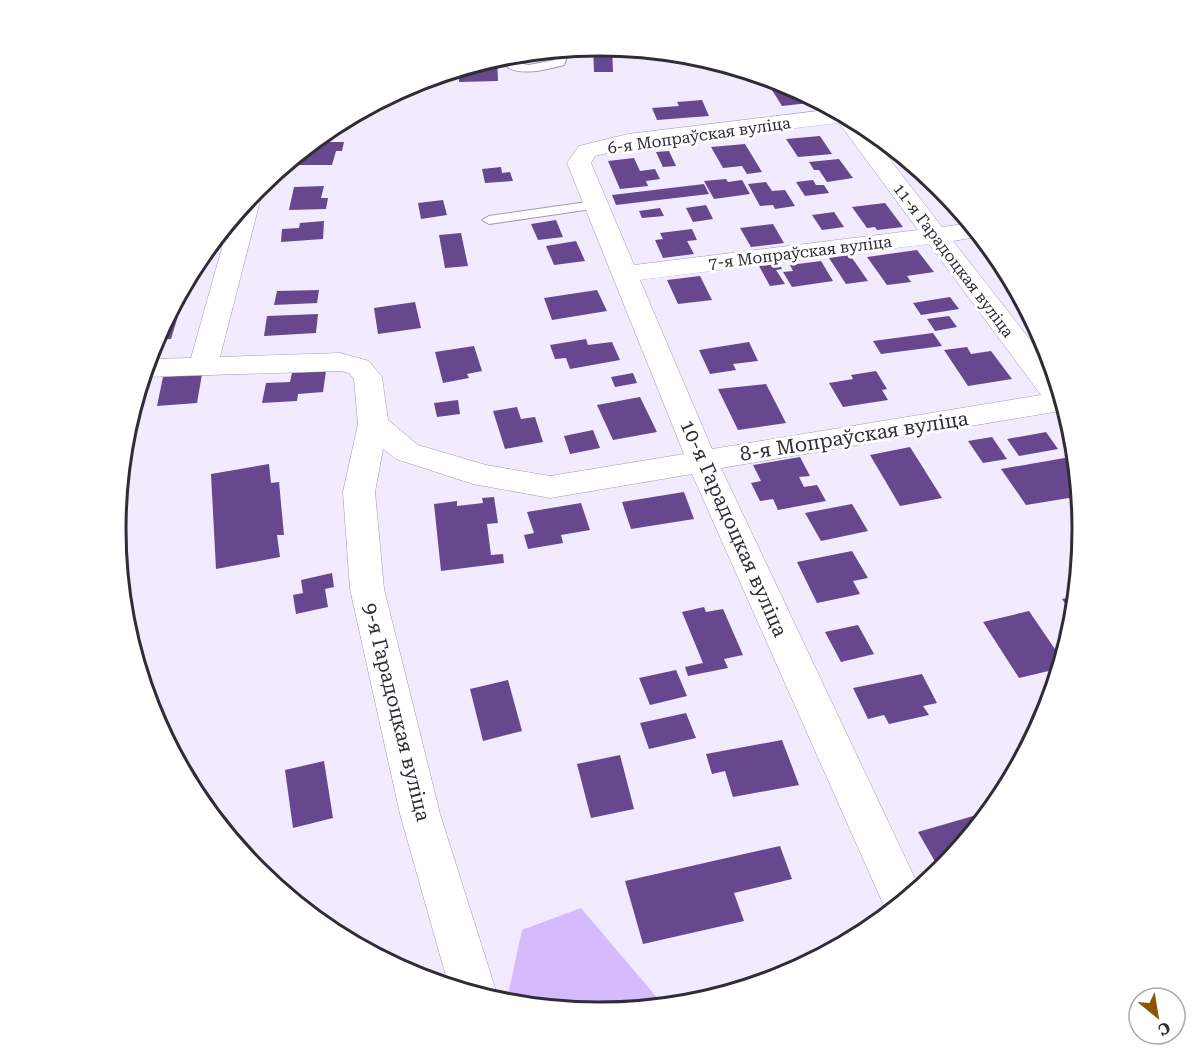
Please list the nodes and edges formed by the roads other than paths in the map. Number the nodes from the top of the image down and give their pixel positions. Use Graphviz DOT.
graph roads {
  1 [pos="561,58"];
  2 [pos="535,60"];
  3 [pos="512,64"];
  4 [pos="529,68"];
  5 [pos="830,116"];
  6 [pos="859,133"];
  7 [pos="586,151"];
  8 [pos="594,205"];
  9 [pos="243,218"];
  10 [pos="489,220"];
  11 [pos="967,231"];
  12 [pos="936,235"];
  13 [pos="623,274"];
  14 [pos="203,366"];
  15 [pos="155,368"];
  16 [pos="1051,385"];
  17 [pos="1056,404"];
  18 [pos="373,424"];
  19 [pos="702,461"];
  20 [pos="901,895"];
  21 [pos="471,984"];
  1 -- 4 [label="lane"];
  2 -- 4 [label="lane"];
  3 -- 4 [label="lane"];
  5 -- 7 [label="street, 6-я Мопраўская вуліца"];
  6 -- 12 [label="street, 11-я Гарадоцкая вуліца"];
  7 -- 8 [label="street, 10-я Гарадоцкая вуліца"];
  8 -- 10 [label="lane"];
  8 -- 13 [label="street, 10-я Гарадоцкая вуліца"];
  9 -- 14 [label="street"];
  11 -- 12 [label="street, 7-я Мопраўская вуліца"];
  12 -- 13 [label="street, 7-я Мопраўская вуліца"];
  12 -- 16 [label="street, 11-я Гарадоцкая вуліца"];
  13 -- 19 [label="street, 10-я Гарадоцкая вуліца"];
  14 -- 15 [label="street, 9-я Гарадоцкая вуліца"];
  14 -- 18 [label="street, 9-я Гарадоцкая вуліца"];
  17 -- 19 [label="street, 8-я Мопраўская вуліца"];
  18 -- 19 [label="street, 8-я Мопраўская вуліца"];
  18 -- 21 [label="street, 9-я Гарадоцкая вуліца"];
  19 -- 20 [label="street, 10-я Гарадоцкая вуліца"];
}
